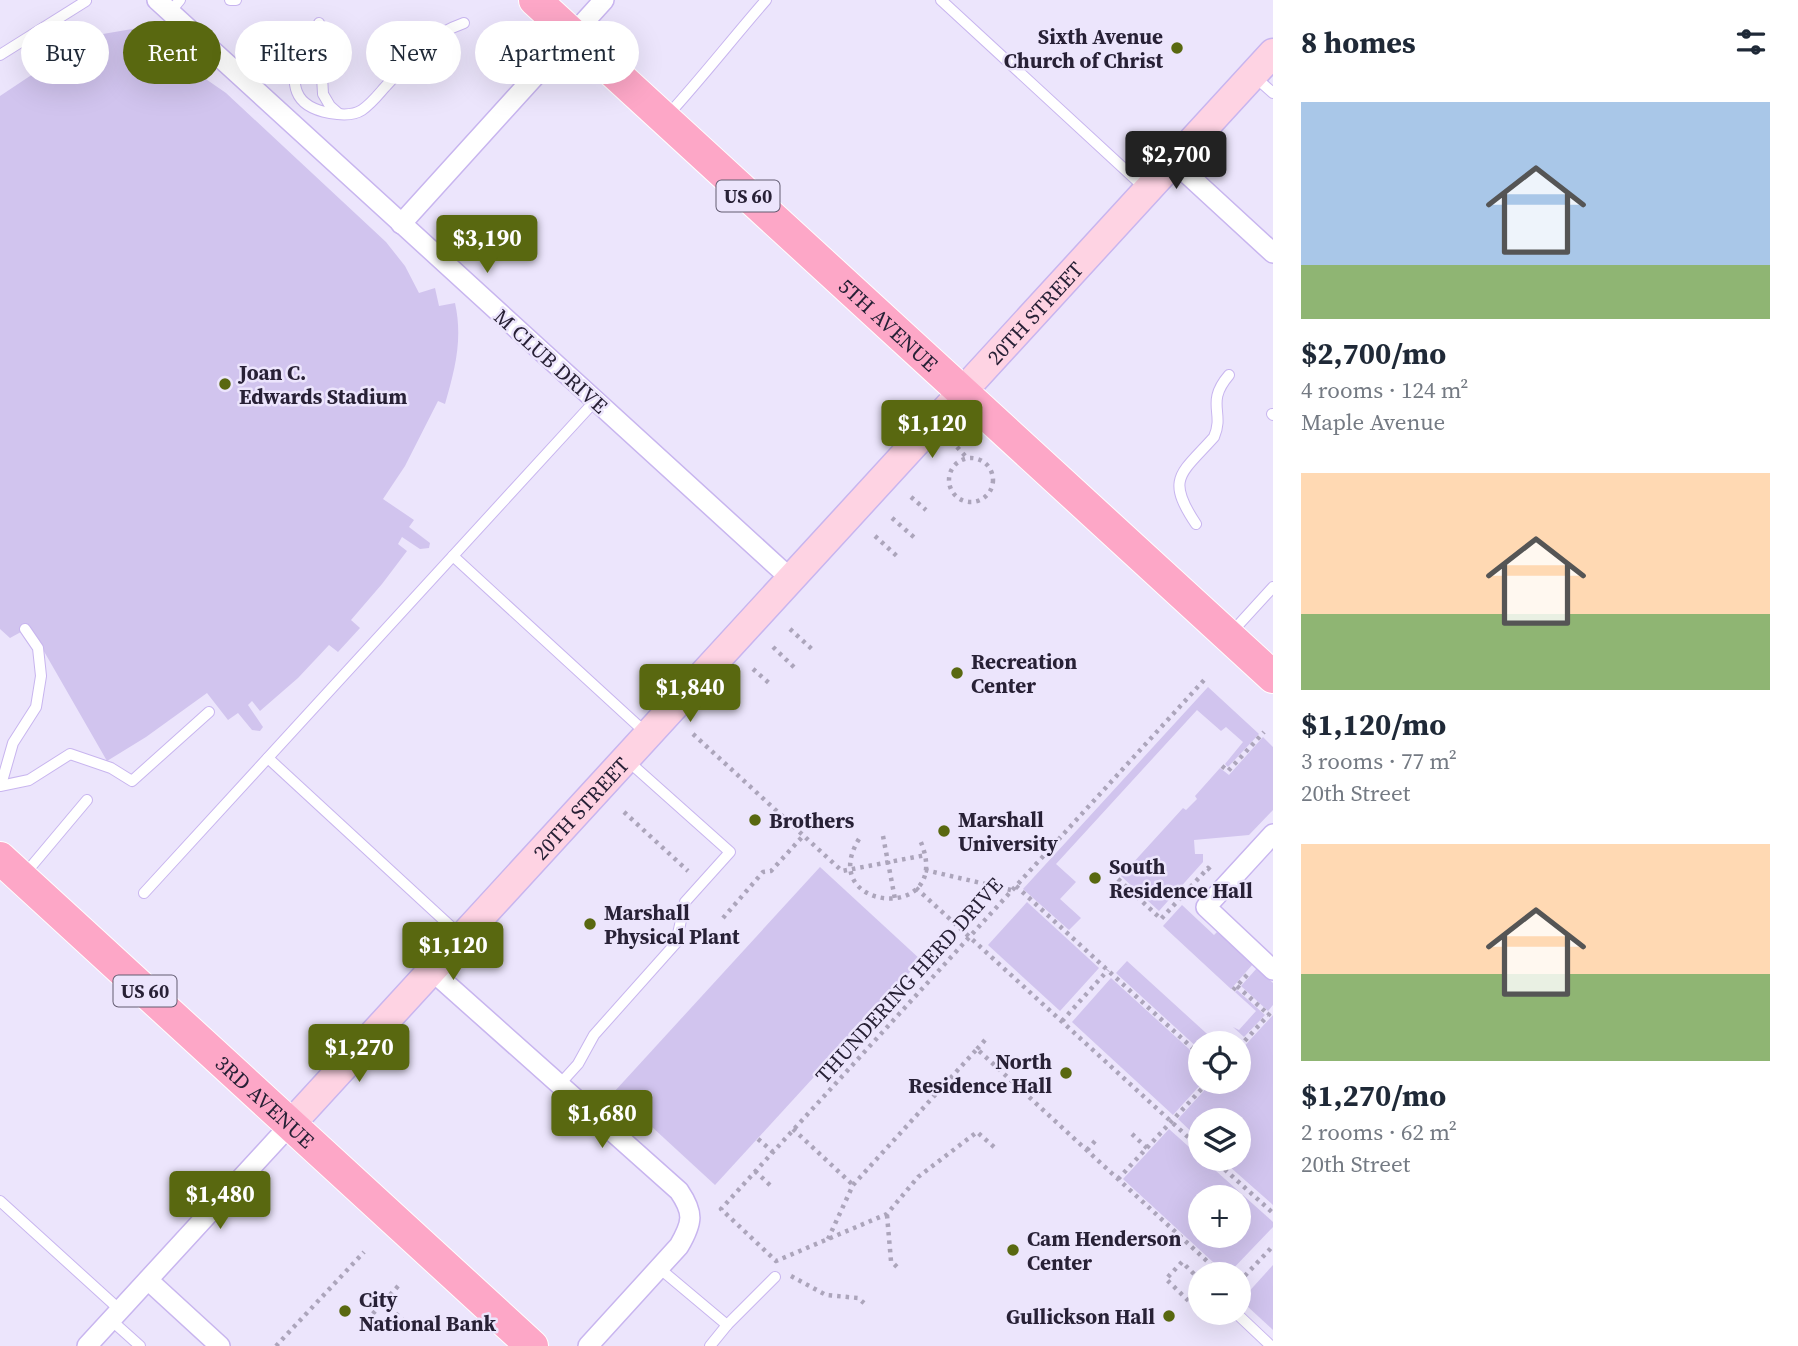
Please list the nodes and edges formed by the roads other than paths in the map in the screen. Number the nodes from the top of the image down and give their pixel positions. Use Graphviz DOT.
graph roads {
  1 [pos="230,0"];
  2 [pos="236,0"];
  3 [pos="535,0"];
  4 [pos="604,0"];
  5 [pos="766,0"];
  6 [pos="941,0"];
  7 [pos="86,1"];
  8 [pos="169,4"];
  9 [pos="557,21"];
  10 [pos="585,21"];
  11 [pos="464,23"];
  12 [pos="1273,53"];
  13 [pos="0,55"];
  14 [pos="294,84"];
  15 [pos="322,84"];
  16 [pos="528,84"];
  17 [pos="626,84"];
  18 [pos="1263,84"];
  19 [pos="340,114"];
  20 [pos="664,119"];
  21 [pos="1173,161"];
  22 [pos="1147,190"];
  23 [pos="401,224"];
  24 [pos="1273,253"];
  25 [pos="1229,374"];
  26 [pos="961,392"];
  27 [pos="595,401"];
  28 [pos="1196,524"];
  29 [pos="453,556"];
  30 [pos="791,579"];
  31 [pos="1273,587"];
  32 [pos="25,629"];
  33 [pos="1228,636"];
  34 [pos="1273,677"];
  35 [pos="209,712"];
  36 [pos="647,734"];
  37 [pos="268,758"];
  38 [pos="625,759"];
  39 [pos="0,786"];
  40 [pos="87,800"];
  41 [pos="1273,834"];
  42 [pos="11,868"];
  43 [pos="144,893"];
  44 [pos="461,936"];
  45 [pos="1264,968"];
  46 [pos="431,970"];
  47 [pos="559,1085"];
  48 [pos="290,1125"];
  49 [pos="0,1200"];
  50 [pos="659,1268"];
  51 [pos="775,1277"];
  52 [pos="148,1280"];
  53 [pos="115,1315"];
  54 [pos="727,1325"];
  55 [pos="1248,1325"];
  56 [pos="87,1346"];
  57 [pos="140,1346"];
  58 [pos="220,1346"];
  59 [pos="532,1346"];
  60 [pos="588,1346"];
  61 [pos="710,1346"];
  62 [pos="1270,1346"];
  1 -- 2 [label="lane"];
  3 -- 9 [label="main road, 5TH AVENUE / US 60"];
  4 -- 10 [label="street"];
  5 -- 20 [label="lane"];
  6 -- 22 [label="lane"];
  7 -- 13 [label="lane"];
  8 -- 23 [label="street, M CLUB DRIVE"];
  11 -- 19 [label="lane"];
  12 -- 18 [label="main road, 20TH STREET"];
  14 -- 19 [label="lane"];
  15 -- 19 [label="lane"];
  16 -- 23 [label="street"];
  17 -- 20 [label="main road, 5TH AVENUE / US 60"];
  18 -- 21 [label="main road, 20TH STREET"];
  20 -- 26 [label="main road, 5TH AVENUE / US 60"];
  21 -- 22 [label="main road, 20TH STREET"];
  21 -- 24 [label="street"];
  22 -- 26 [label="main road, 20TH STREET"];
  23 -- 27 [label="street, M CLUB DRIVE"];
  25 -- 28 [label="lane"];
  26 -- 30 [label="main road, 20TH STREET"];
  26 -- 33 [label="main road, 5TH AVENUE / US 60"];
  27 -- 29 [label="lane"];
  27 -- 30 [label="street, M CLUB DRIVE"];
  29 -- 36 [label="lane"];
  29 -- 37 [label="lane"];
  30 -- 36 [label="main road, 20TH STREET"];
  31 -- 33 [label="lane"];
  32 -- 39 [label="lane"];
  33 -- 34 [label="main road, 5TH AVENUE / US 60"];
  35 -- 39 [label="lane"];
  36 -- 38 [label="main road, 20TH STREET"];
  37 -- 43 [label="lane"];
  37 -- 44 [label="lane"];
  38 -- 44 [label="main road, 20TH STREET"];
  38 -- 47 [label="lane"];
  40 -- 42 [label="lane"];
  41 -- 45 [label="street"];
  42 -- 48 [label="main road, 3RD AVENUE / US 60"];
  44 -- 46 [label="main road, 20TH STREET"];
  46 -- 47 [label="street"];
  46 -- 48 [label="main road, 20TH STREET"];
  47 -- 50 [label="street"];
  48 -- 52 [label="street, 20TH STREET"];
  48 -- 59 [label="main road, 3RD AVENUE / US 60"];
  49 -- 53 [label="lane"];
  50 -- 54 [label="lane"];
  50 -- 60 [label="street"];
  51 -- 54 [label="lane"];
  52 -- 53 [label="street, 20TH STREET"];
  52 -- 58 [label="street"];
  53 -- 56 [label="street, 20TH STREET"];
  53 -- 57 [label="lane"];
  54 -- 61 [label="lane"];
  55 -- 62 [label="lane"];
}
